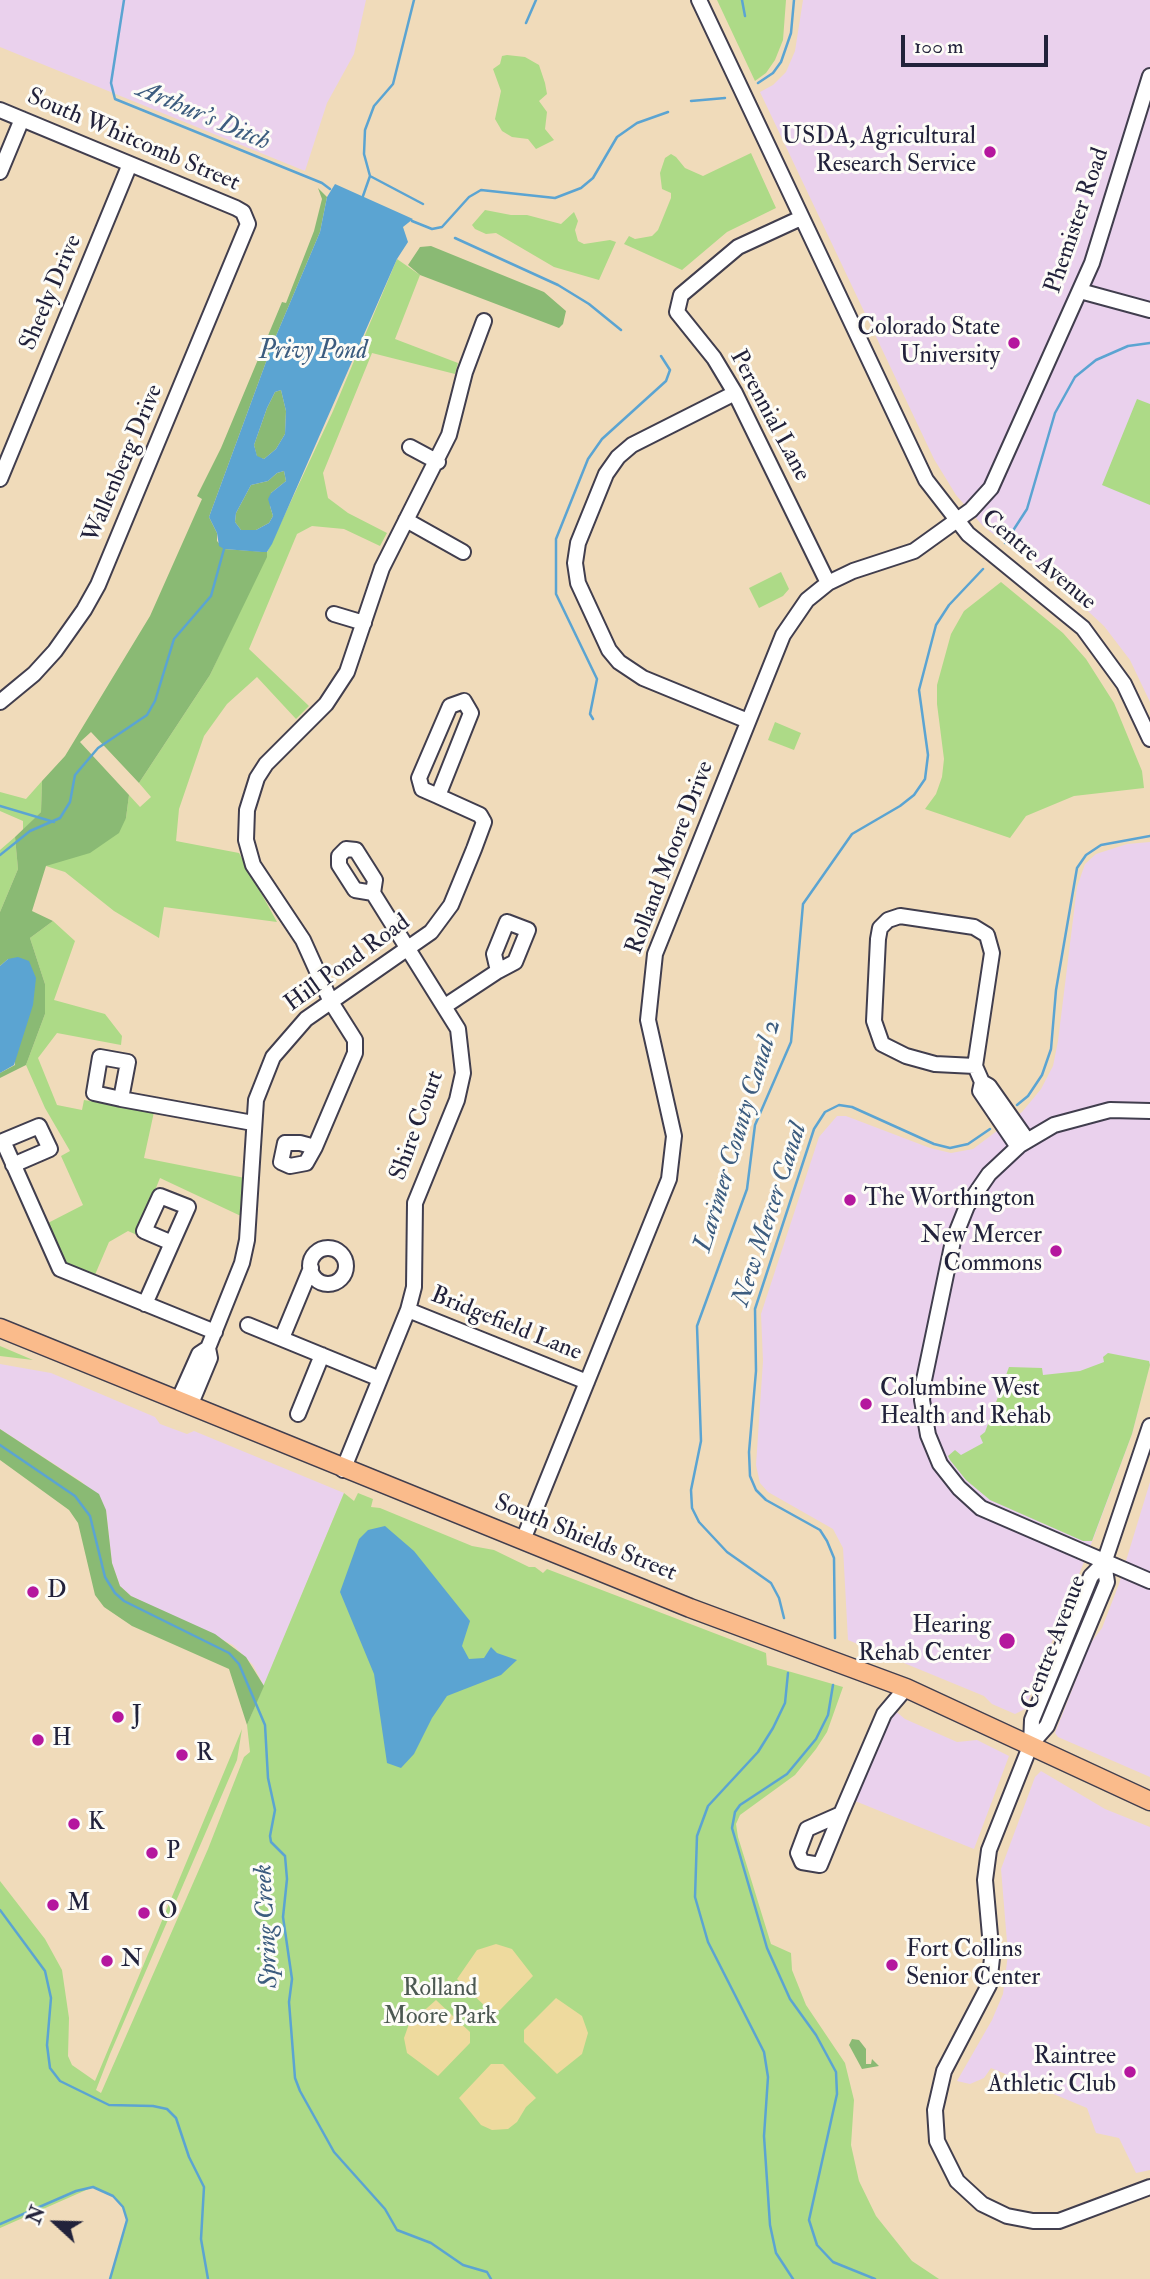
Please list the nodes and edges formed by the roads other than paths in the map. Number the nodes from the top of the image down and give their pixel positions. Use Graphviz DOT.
graph roads {
  1 [pos="699,0"];
  2 [pos="1150,76"];
  3 [pos="0,110"];
  4 [pos="22,119"];
  5 [pos="130,164"];
  6 [pos="0,172"];
  7 [pos="246,218"];
  8 [pos="801,218"];
  9 [pos="1080,291"];
  10 [pos="1150,310"];
  11 [pos="484,321"];
  12 [pos="735,393"];
  13 [pos="410,447"];
  14 [pos="438,461"];
  15 [pos="0,479"];
  16 [pos="406,520"];
  17 [pos="957,522"];
  18 [pos="463,552"];
  19 [pos="828,583"];
  20 [pos="334,614"];
  21 [pos="364,623"];
  22 [pos="0,702"];
  23 [pos="748,721"];
  24 [pos="1150,739"];
  25 [pos="438,796"];
  26 [pos="373,893"];
  27 [pos="409,950"];
  28 [pos="498,971"];
  29 [pos="331,1002"];
  30 [pos="445,1006"];
  31 [pos="975,1066"];
  32 [pos="121,1099"];
  33 [pos="1150,1111"];
  34 [pos="253,1123"];
  35 [pos="1023,1144"];
  36 [pos="315,1147"];
  37 [pos="13,1165"];
  38 [pos="172,1243"];
  39 [pos="311,1268"];
  40 [pos="145,1304"];
  41 [pos="408,1310"];
  42 [pos="248,1325"];
  43 [pos="1,1328"];
  44 [pos="215,1332"];
  45 [pos="282,1338"];
  46 [pos="322,1355"];
  47 [pos="380,1379"];
  48 [pos="587,1382"];
  49 [pos="184,1404"];
  50 [pos="298,1414"];
  51 [pos="1150,1426"];
  52 [pos="343,1470"];
  53 [pos="523,1540"];
  54 [pos="1104,1563"];
  55 [pos="1150,1581"];
  56 [pos="886,1680"];
  57 [pos="906,1688"];
  58 [pos="884,1714"];
  59 [pos="1031,1744"];
  60 [pos="1150,1801"];
  61 [pos="841,1814"];
  62 [pos="1150,2187"];
  1 -- 8 [label="street, Centre Avenue"];
  2 -- 9 [label="street, Phemister Road"];
  3 -- 4 [label="street, South Whitcomb Street"];
  4 -- 5 [label="street, South Whitcomb Street"];
  4 -- 6 [label="street"];
  5 -- 7 [label="street, South Whitcomb Street"];
  5 -- 15 [label="street, Sheely Drive"];
  7 -- 22 [label="street, Wallenberg Drive"];
  8 -- 12 [label="street, Perennial Lane"];
  8 -- 17 [label="street, Centre Avenue"];
  9 -- 10 [label="street"];
  9 -- 17 [label="street, Phemister Road"];
  11 -- 14 [label="street"];
  12 -- 19 [label="street, Perennial Lane"];
  12 -- 23 [label="street"];
  13 -- 14 [label="street"];
  14 -- 16 [label="street"];
  16 -- 18 [label="street"];
  16 -- 21 [label="street"];
  17 -- 19 [label="street, Rolland Moore Drive"];
  17 -- 24 [label="street, Centre Avenue"];
  19 -- 23 [label="street, Rolland Moore Drive"];
  20 -- 21 [label="street"];
  21 -- 29 [label="street"];
  23 -- 48 [label="street, Rolland Moore Drive"];
  25 -- 25 [label="street"];
  25 -- 27 [label="street, Hill Pond Road"];
  26 -- 27 [label="street, Shire Court"];
  27 -- 29 [label="street, Hill Pond Road"];
  27 -- 30 [label="street, Shire Court"];
  28 -- 30 [label="street"];
  29 -- 34 [label="street, Hill Pond Road"];
  29 -- 36 [label="street"];
  30 -- 41 [label="street, Shire Court"];
  31 -- 31 [label="street"];
  31 -- 35 [label="street"];
  32 -- 34 [label="street"];
  33 -- 35 [label="street"];
  34 -- 44 [label="street, Hill Pond Road"];
  35 -- 54 [label="street"];
  37 -- 40 [label="street"];
  38 -- 40 [label="street"];
  39 -- 45 [label="street"];
  40 -- 44 [label="street"];
  41 -- 47 [label="street, Shire Court"];
  41 -- 48 [label="street, Bridgefield Lane"];
  42 -- 45 [label="street"];
  43 -- 49 [label="main road, South Shields Street"];
  44 -- 49 [label="street, Hill Pond Road"];
  45 -- 46 [label="street"];
  46 -- 47 [label="street"];
  46 -- 50 [label="street"];
  47 -- 52 [label="street, Shire Court"];
  48 -- 53 [label="street, Rolland Moore Drive"];
  49 -- 52 [label="main road, South Shields Street"];
  51 -- 54 [label="street, Centre Avenue"];
  52 -- 53 [label="main road, South Shields Street"];
  53 -- 56 [label="main road, South Shields Street"];
  54 -- 55 [label="street"];
  54 -- 59 [label="street, Centre Avenue"];
  56 -- 57 [label="main road, South Shields Street"];
  56 -- 58 [label="street"];
  57 -- 58 [label="street"];
  57 -- 59 [label="main road, South Shields Street"];
  58 -- 61 [label="street"];
  59 -- 60 [label="main road, South Shields Street"];
  59 -- 62 [label="street, Centre Avenue"];
}
